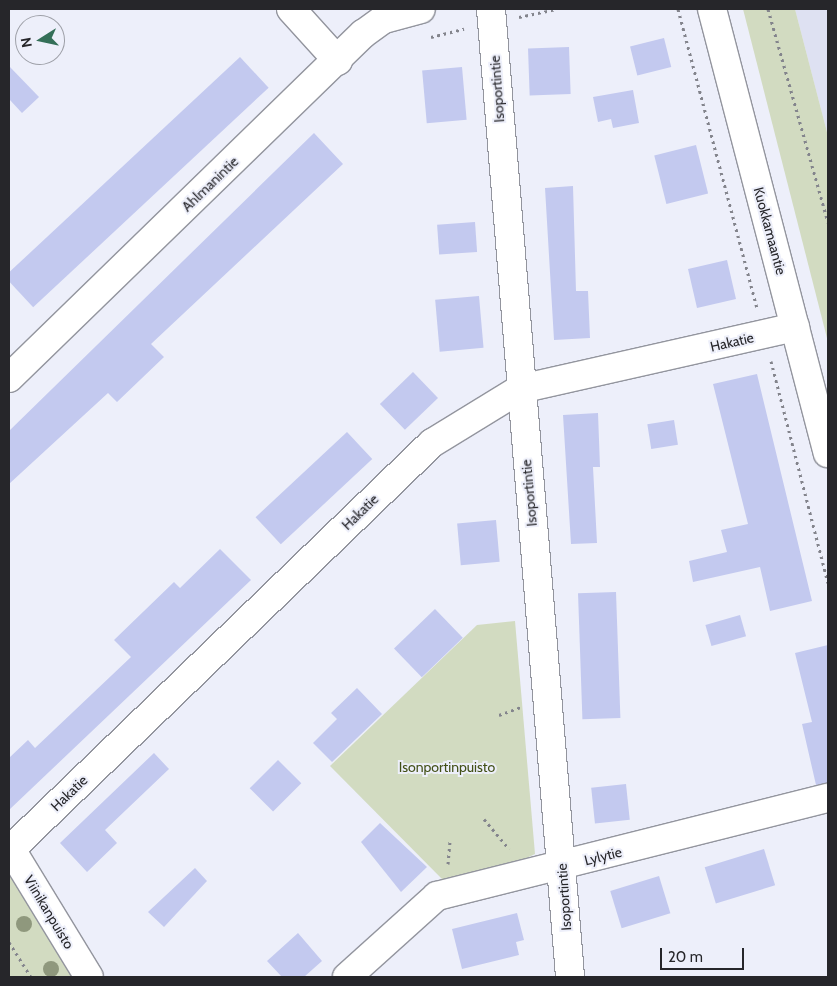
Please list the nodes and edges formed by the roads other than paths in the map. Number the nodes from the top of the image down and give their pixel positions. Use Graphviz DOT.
graph roads {
  1 [pos="291,9"];
  2 [pos="421,9"];
  3 [pos="712,9"];
  4 [pos="491,16"];
  5 [pos="338,61"];
  6 [pos="795,327"];
  7 [pos="9,378"];
  8 [pos="520,389"];
  9 [pos="828,453"];
  10 [pos="828,798"];
  11 [pos="10,848"];
  12 [pos="562,867"];
  13 [pos="89,977"];
  14 [pos="347,977"];
  15 [pos="570,977"];
  1 -- 5 [label="street"];
  2 -- 5 [label="street, Ahlmanintie"];
  3 -- 6 [label="street, Kuokkamaantie"];
  4 -- 8 [label="street, Isoportintie"];
  5 -- 7 [label="street, Ahlmanintie"];
  6 -- 8 [label="street, Hakatie"];
  6 -- 9 [label="street, Kuokkamaantie"];
  8 -- 11 [label="street, Hakatie"];
  8 -- 12 [label="street, Isoportintie"];
  10 -- 12 [label="street, Lylytie"];
  11 -- 13 [label="street, Viinikanpuisto"];
  12 -- 14 [label="street, Lylytie"];
  12 -- 15 [label="street, Isoportintie"];
}
